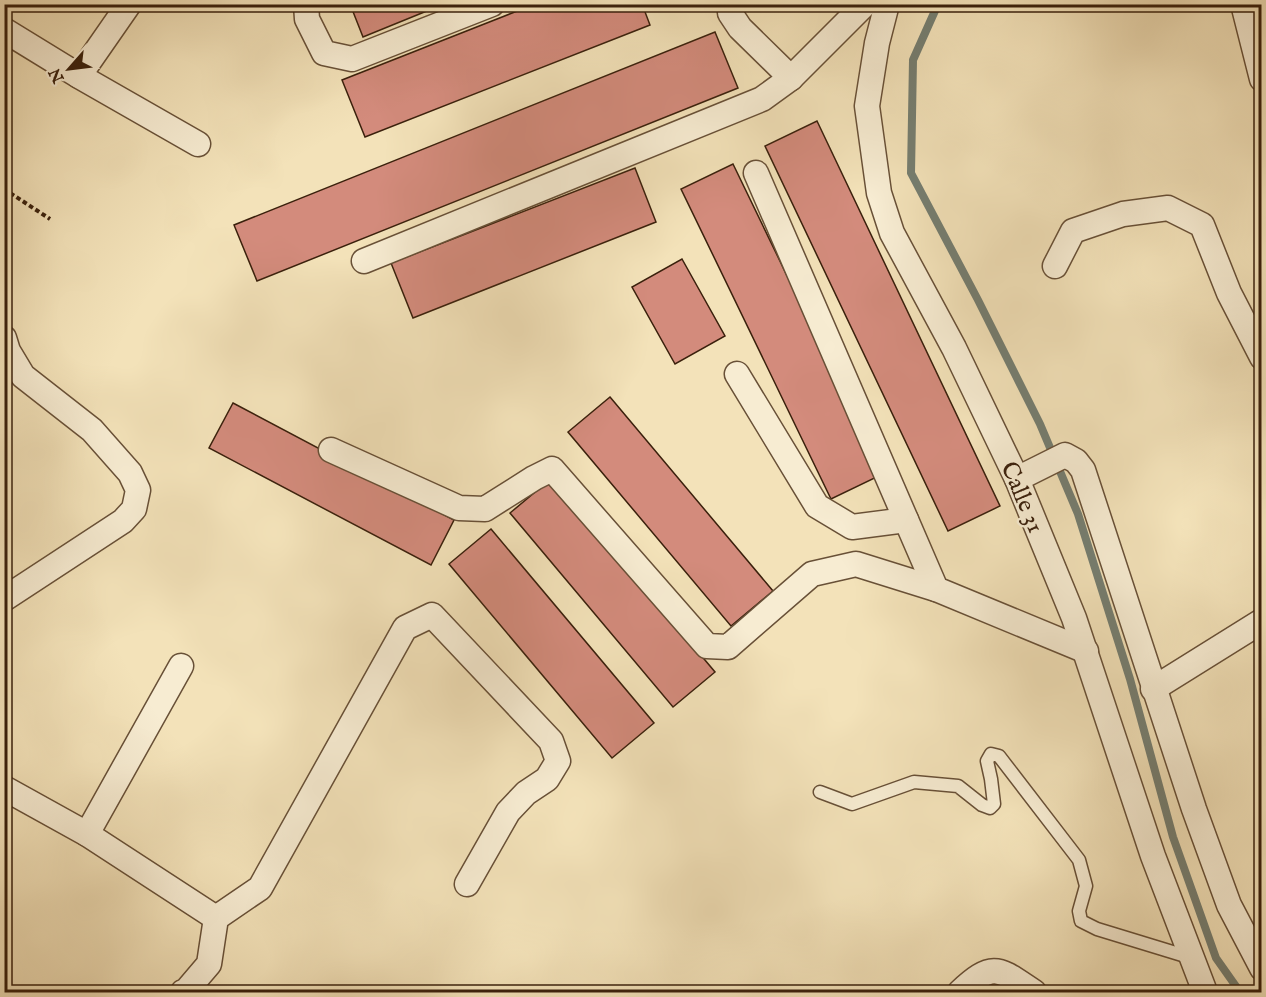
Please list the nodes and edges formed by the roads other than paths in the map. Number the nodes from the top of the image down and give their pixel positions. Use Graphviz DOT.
graph roads {
  1 [pos="129,4"];
  2 [pos="306,4"];
  3 [pos="492,4"];
  4 [pos="730,4"];
  5 [pos="865,4"];
  6 [pos="887,4"];
  7 [pos="1243,4"];
  8 [pos="4,30"];
  9 [pos="79,76"];
  10 [pos="791,78"];
  11 [pos="1262,79"];
  12 [pos="198,144"];
  13 [pos="756,173"];
  14 [pos="364,261"];
  15 [pos="1055,266"];
  16 [pos="4,338"];
  17 [pos="1262,357"];
  18 [pos="738,374"];
  19 [pos="330,450"];
  20 [pos="1017,479"];
  21 [pos="906,520"];
  22 [pos="936,589"];
  23 [pos="4,599"];
  24 [pos="1262,621"];
  25 [pos="1086,651"];
  26 [pos="181,666"];
  27 [pos="1154,688"];
  28 [pos="4,788"];
  29 [pos="820,792"];
  30 [pos="87,834"];
  31 [pos="467,884"];
  32 [pos="216,918"];
  33 [pos="1192,958"];
  34 [pos="1262,969"];
  35 [pos="183,993"];
  36 [pos="960,993"];
  37 [pos="1034,993"];
  38 [pos="1204,993"];
  1 -- 9 [label="street"];
  2 -- 3 [label="street"];
  4 -- 10 [label="street"];
  5 -- 10 [label="street"];
  6 -- 20 [label="street, Calle 31"];
  7 -- 11 [label="street"];
  8 -- 9 [label="street"];
  9 -- 12 [label="street"];
  10 -- 14 [label="street"];
  13 -- 21 [label="street"];
  15 -- 17 [label="street"];
  16 -- 23 [label="street"];
  18 -- 21 [label="street"];
  19 -- 22 [label="street"];
  20 -- 25 [label="street, Calle 31"];
  20 -- 27 [label="street"];
  21 -- 22 [label="street"];
  22 -- 25 [label="street"];
  24 -- 27 [label="street"];
  25 -- 33 [label="street, Calle 31"];
  26 -- 30 [label="street"];
  27 -- 34 [label="street"];
  28 -- 30 [label="street"];
  29 -- 33 [label="lane"];
  30 -- 32 [label="street"];
  31 -- 32 [label="street"];
  32 -- 35 [label="street"];
  33 -- 38 [label="street, Calle 31"];
  36 -- 37 [label="street"];
}
